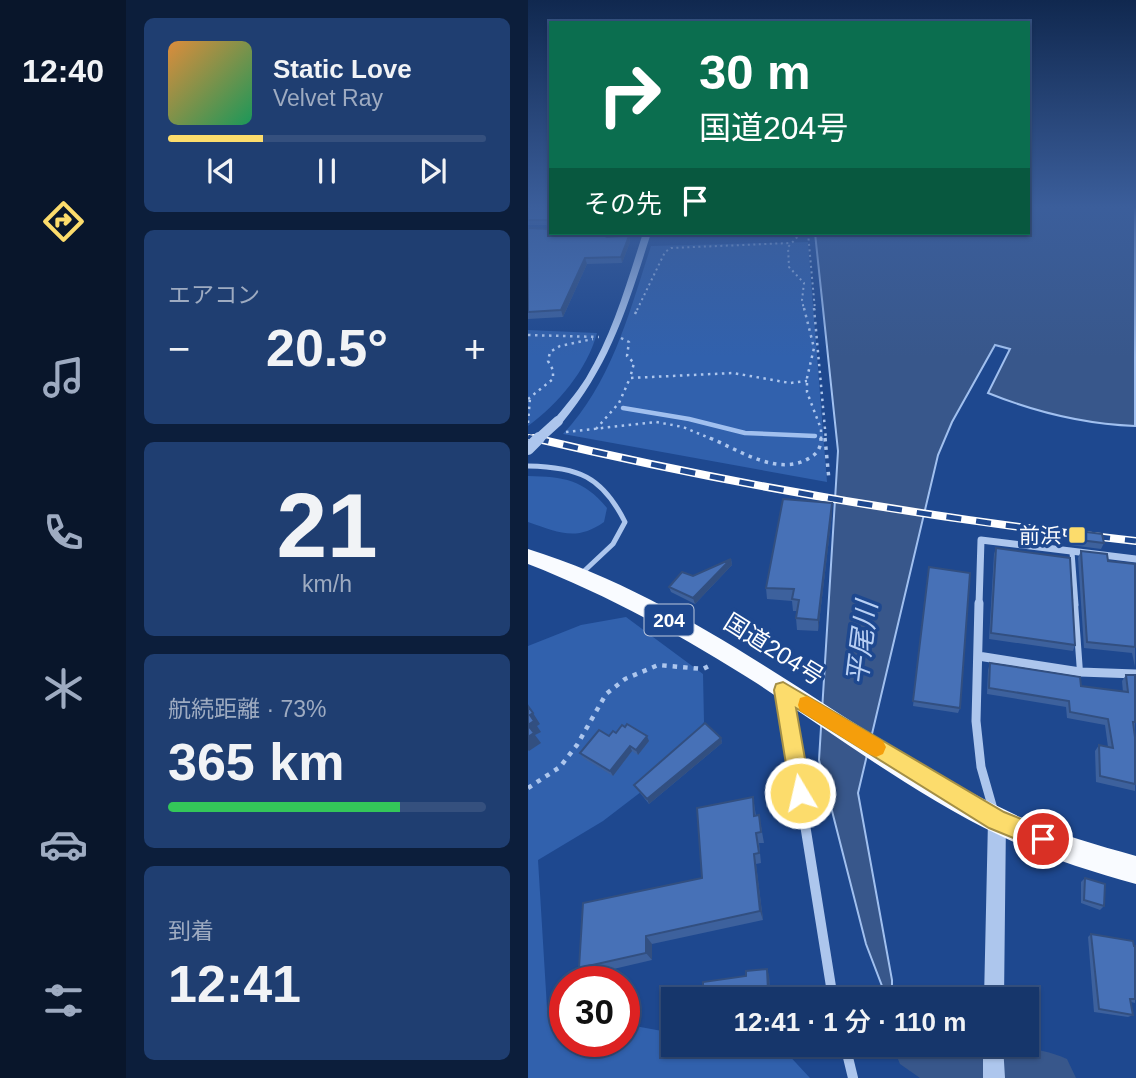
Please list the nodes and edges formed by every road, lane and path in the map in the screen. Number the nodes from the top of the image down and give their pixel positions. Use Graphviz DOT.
graph roads {
  1 [pos="639,256"];
  2 [pos="663,256"];
  3 [pos="788,256"];
  4 [pos="810,256"];
  5 [pos="634,316"];
  6 [pos="528,335"];
  7 [pos="613,337"];
  8 [pos="630,378"];
  9 [pos="807,381"];
  10 [pos="529,399"];
  11 [pos="558,421"];
  12 [pos="528,423"];
  13 [pos="596,429"];
  14 [pos="572,433"];
  15 [pos="823,437"];
  16 [pos="528,449"];
  17 [pos="528,466"];
  18 [pos="829,480"];
  19 [pos="1072,552"];
  20 [pos="528,556"];
  21 [pos="1135,559"];
  22 [pos="581,574"];
  23 [pos="731,656"];
  24 [pos="978,656"];
  25 [pos="1080,672"];
  26 [pos="1135,674"];
  27 [pos="792,696"];
  28 [pos="528,788"];
  29 [pos="997,820"];
  30 [pos="1135,870"];
  31 [pos="831,987"];
  32 [pos="994,987"];
  33 [pos="848,1057"];
  34 [pos="993,1057"];
  35 [pos="853,1078"];
  36 [pos="994,1078"];
  1 -- 7 [label="street"];
  2 -- 5 [label="path"];
  3 -- 9 [label="path"];
  4 -- 15 [label="path"];
  6 -- 7 [label="path"];
  7 -- 8 [label="path"];
  7 -- 10 [label="path"];
  7 -- 11 [label="street"];
  8 -- 9 [label="path"];
  8 -- 13 [label="path"];
  9 -- 15 [label="path"];
  10 -- 12 [label="path"];
  11 -- 16 [label="street, bridge"];
  13 -- 14 [label="path"];
  13 -- 15 [label="path"];
  15 -- 18 [label="path"];
  17 -- 22 [label="lane"];
  19 -- 21 [label="street"];
  19 -- 24 [label="street"];
  19 -- 25 [label="lane"];
  20 -- 22 [label="highway, 国道204号 / 204"];
  22 -- 23 [label="highway, 国道204号 / 204"];
  23 -- 27 [label="highway, 国道204号 / 204"];
  23 -- 28 [label="path"];
  24 -- 25 [label="street"];
  24 -- 29 [label="street"];
  25 -- 26 [label="street"];
  27 -- 29 [label="highway, 国道204号 / 204"];
  27 -- 31 [label="street"];
  29 -- 30 [label="highway, 国道204号 / 204"];
  29 -- 32 [label="street"];
  33 -- 35 [label="street"];
  34 -- 36 [label="street"];
}
